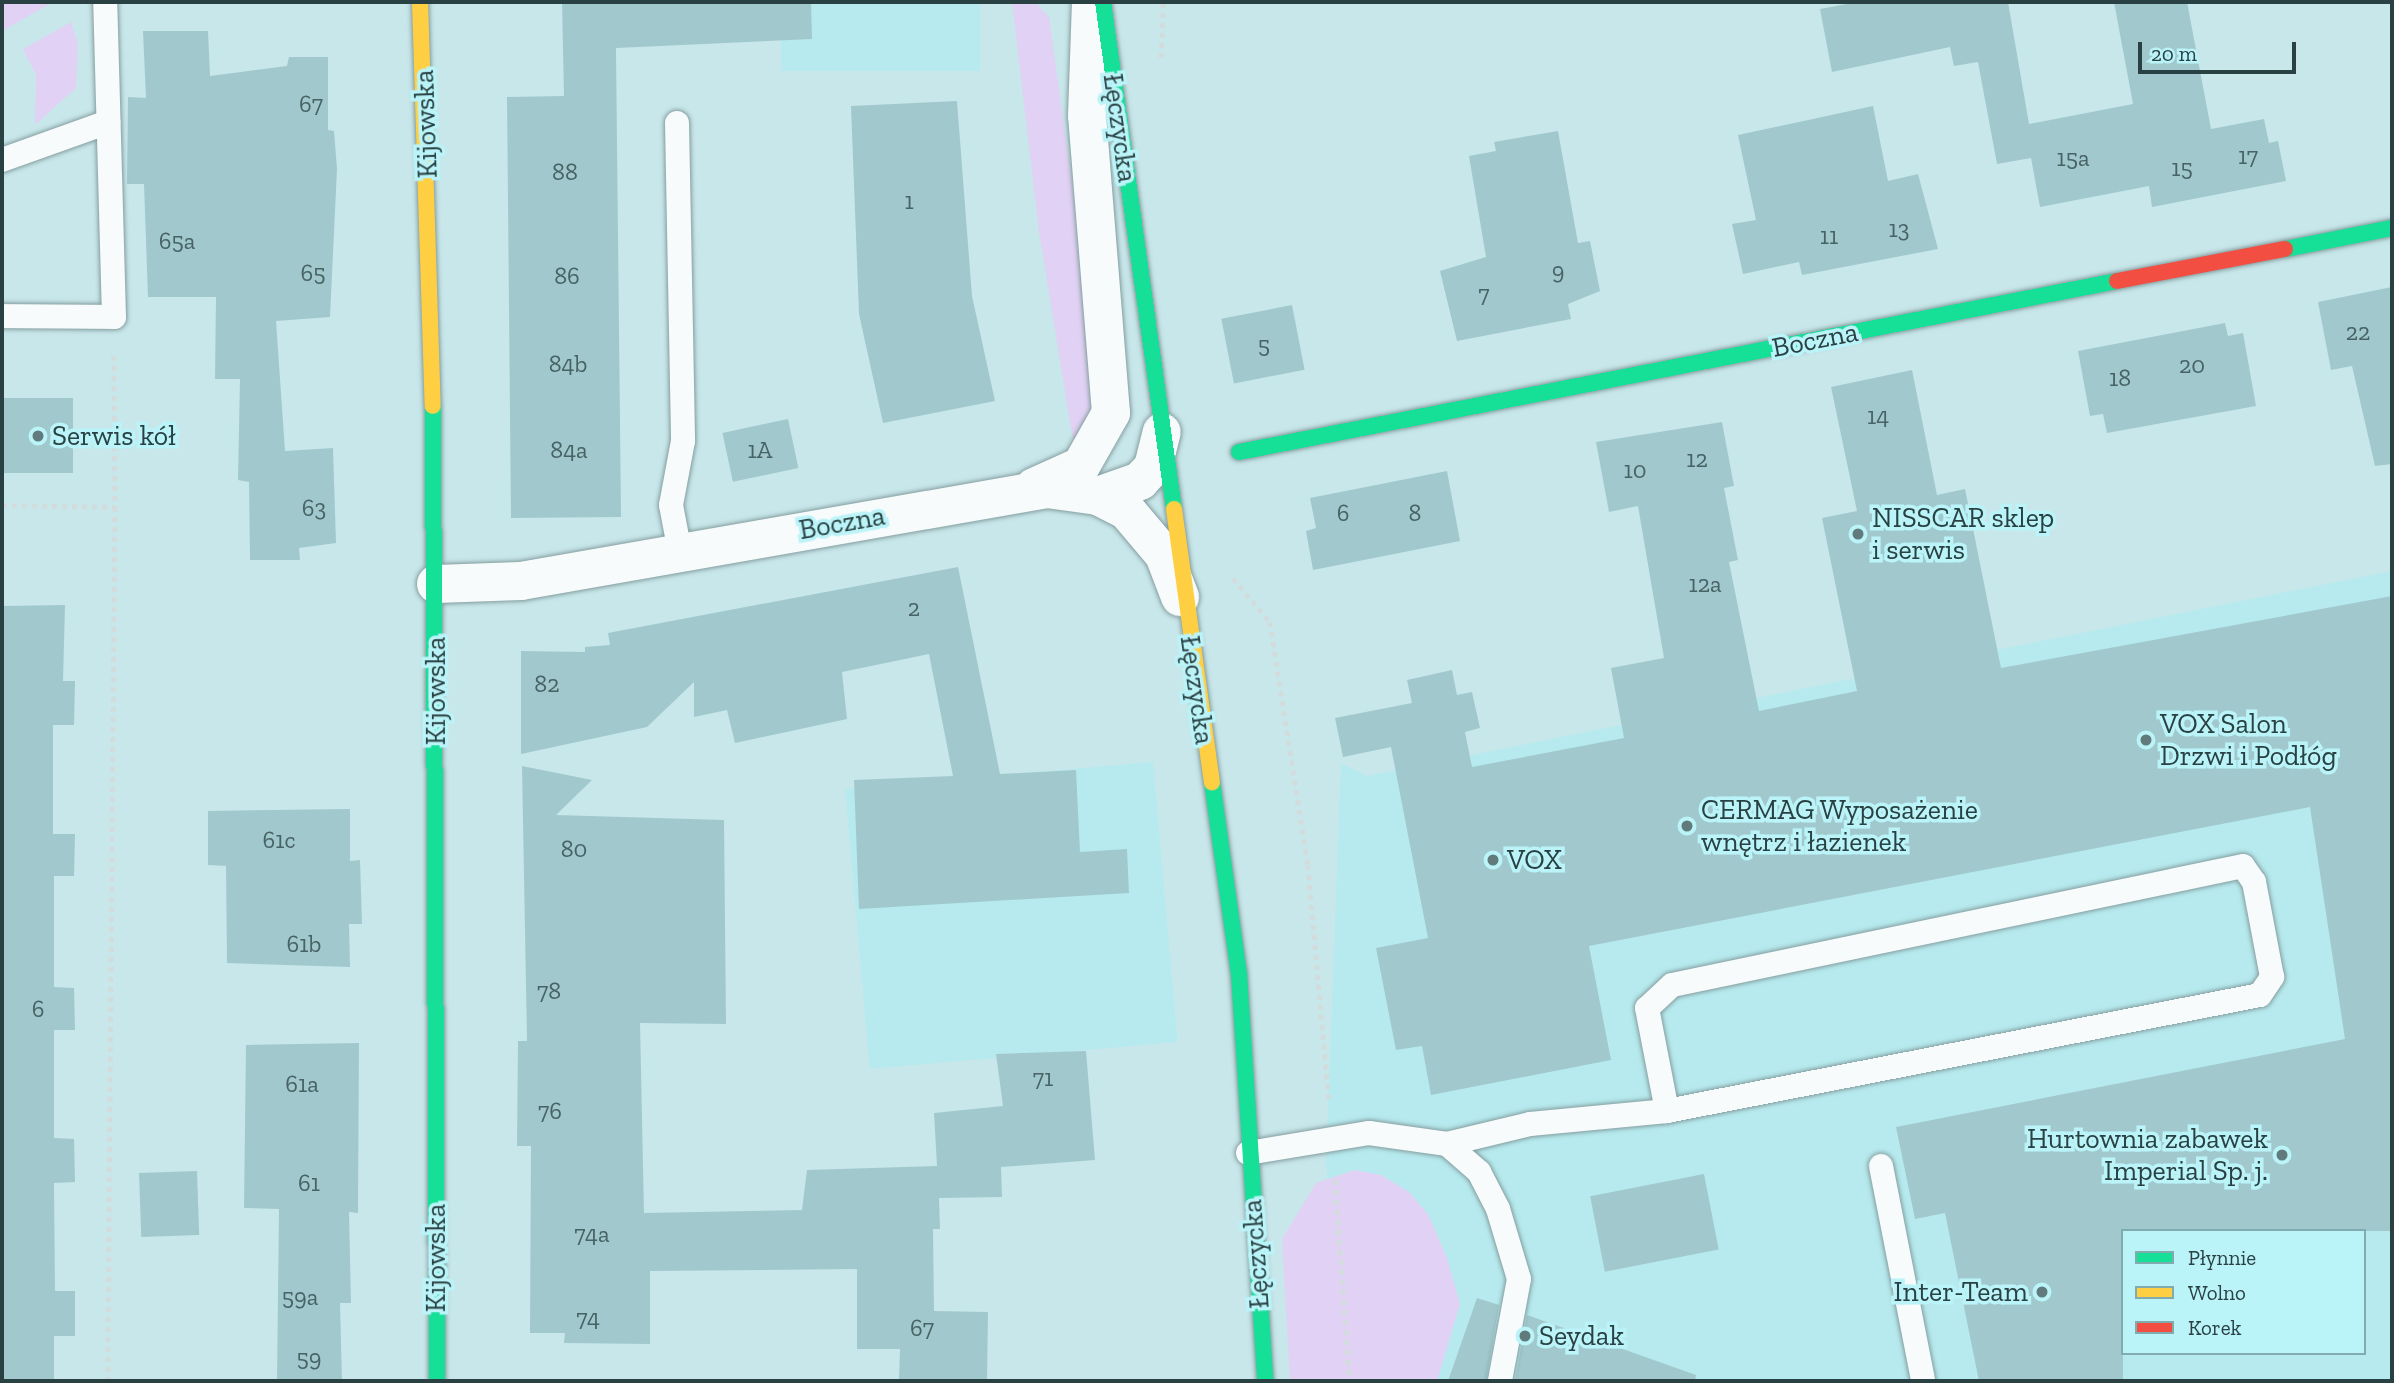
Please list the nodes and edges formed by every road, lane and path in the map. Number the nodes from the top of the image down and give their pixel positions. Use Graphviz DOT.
graph roads {
  1 [pos="105,2"];
  2 [pos="420,2"];
  3 [pos="1091,2"];
  4 [pos="1103,2"];
  5 [pos="1163,2"];
  6 [pos="1161,71"];
  7 [pos="108,122"];
  8 [pos="677,123"];
  9 [pos="2,160"];
  10 [pos="2392,228"];
  11 [pos="2,316"];
  12 [pos="114,317"];
  13 [pos="1162,432"];
  14 [pos="1238,452"];
  15 [pos="1026,490"];
  16 [pos="1098,496"];
  17 [pos="2,505"];
  18 [pos="115,508"];
  19 [pos="680,552"];
  20 [pos="1228,573"];
  21 [pos="436,584"];
  22 [pos="1186,611"];
  23 [pos="1667,1111"];
  24 [pos="1332,1139"];
  25 [pos="1447,1144"];
  26 [pos="1248,1153"];
  27 [pos="1881,1166"];
  28 [pos="108,1381"];
  29 [pos="437,1381"];
  30 [pos="1265,1381"];
  31 [pos="1350,1381"];
  32 [pos="1500,1381"];
  33 [pos="1923,1381"];
  1 -- 7 [label="lane"];
  2 -- 21 [label="street, Kijowska"];
  3 -- 15 [label="street"];
  4 -- 13 [label="street, Łęczycka"];
  5 -- 6 [label="path"];
  7 -- 9 [label="lane"];
  7 -- 12 [label="lane"];
  8 -- 19 [label="lane"];
  10 -- 14 [label="street, Boczna"];
  11 -- 12 [label="lane"];
  12 -- 18 [label="path"];
  13 -- 16 [label="street"];
  13 -- 22 [label="street, Łęczycka"];
  15 -- 16 [label="street, Boczna"];
  15 -- 19 [label="street, Boczna"];
  16 -- 22 [label="street, Boczna"];
  17 -- 18 [label="path"];
  18 -- 28 [label="path"];
  19 -- 21 [label="street, Boczna"];
  20 -- 24 [label="path"];
  21 -- 29 [label="street, Kijowska"];
  22 -- 26 [label="street, Łęczycka"];
  23 -- 23 [label="lane"];
  23 -- 25 [label="lane"];
  24 -- 25 [label="lane"];
  24 -- 26 [label="lane"];
  24 -- 31 [label="path"];
  25 -- 32 [label="lane"];
  26 -- 30 [label="street, Łęczycka"];
  27 -- 33 [label="lane"];
}
